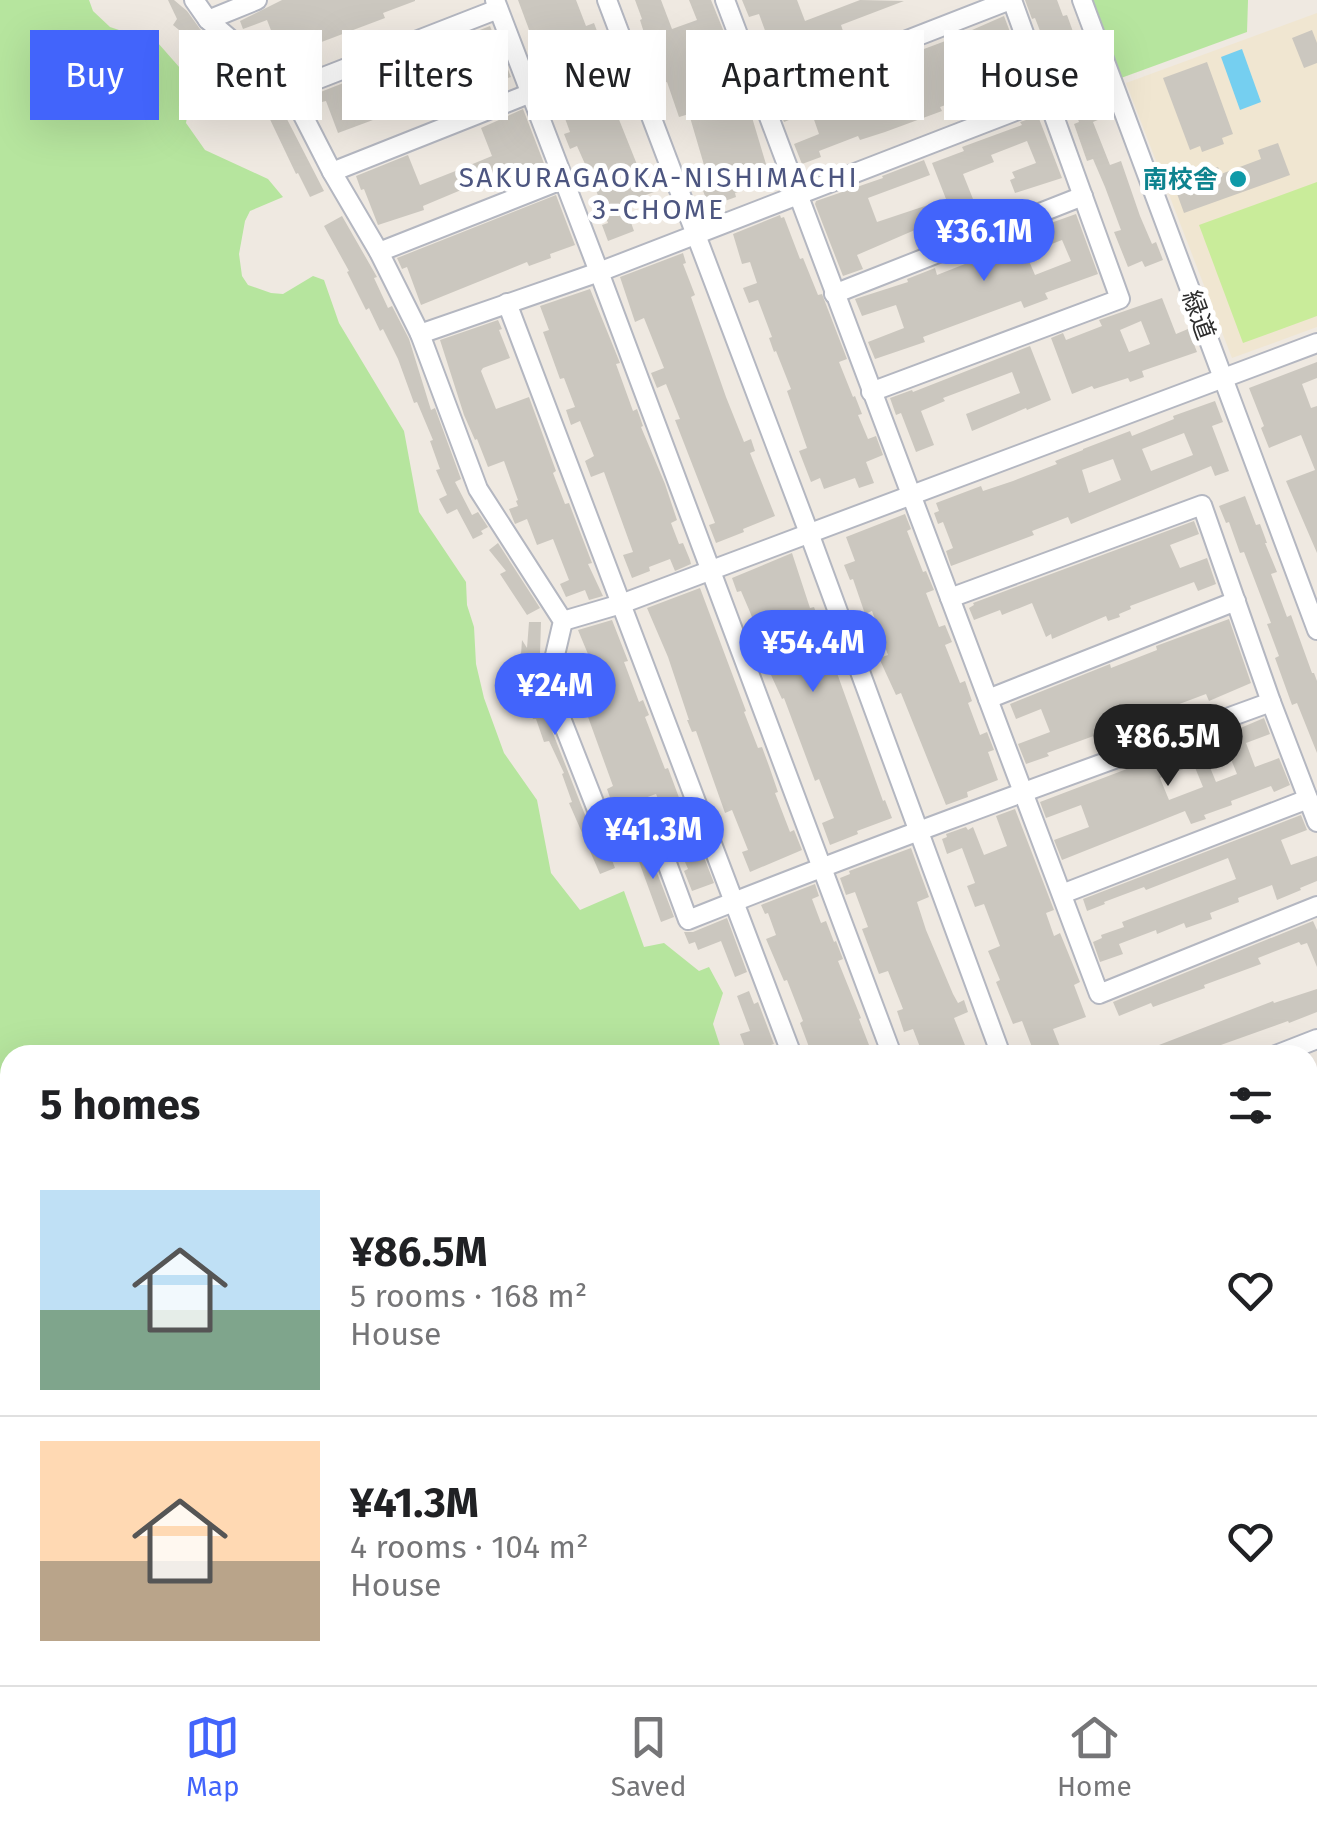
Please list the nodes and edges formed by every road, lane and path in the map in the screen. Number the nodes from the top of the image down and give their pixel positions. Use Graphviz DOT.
graph roads {
  1 [pos="194,0"];
  2 [pos="258,0"];
  3 [pos="607,0"];
  4 [pos="725,0"];
  5 [pos="1011,0"];
  6 [pos="1082,0"];
  7 [pos="497,5"];
  8 [pos="208,20"];
  9 [pos="220,30"];
  10 [pos="736,30"];
  11 [pos="1023,30"];
  12 [pos="924,34"];
  13 [pos="322,77"];
  14 [pos="528,85"];
  15 [pos="528,94"];
  16 [pos="305,120"];
  17 [pos="541,120"];
  18 [pos="770,120"];
  19 [pos="991,120"];
  20 [pos="1057,120"];
  21 [pos="332,172"];
  22 [pos="564,179"];
  23 [pos="797,194"];
  24 [pos="1083,196"];
  25 [pos="695,233"];
  26 [pos="379,252"];
  27 [pos="600,272"];
  28 [pos="834,294"];
  29 [pos="508,303"];
  30 [pos="420,334"];
  31 [pos="1317,343"];
  32 [pos="1222,379"];
  33 [pos="871,392"];
  34 [pos="910,496"];
  35 [pos="809,533"];
  36 [pos="710,570"];
  37 [pos="950,598"];
  38 [pos="1236,601"];
  39 [pos="621,604"];
  40 [pos="563,621"];
  41 [pos="1317,630"];
  42 [pos="988,699"];
  43 [pos="1270,702"];
  44 [pos="1024,792"];
  45 [pos="1308,799"];
  46 [pos="1317,822"];
  47 [pos="920,833"];
  48 [pos="821,866"];
  49 [pos="1062,894"];
  50 [pos="734,901"];
  51 [pos="1317,906"];
  52 [pos="788,1045"];
  53 [pos="888,1045"];
  54 [pos="997,1045"];
  1 -- 8 [label="street"];
  2 -- 8 [label="street"];
  3 -- 25 [label="street"];
  4 -- 10 [label="street"];
  5 -- 11 [label="street"];
  5 -- 12 [label="street"];
  6 -- 32 [label="street, 緑道"];
  7 -- 13 [label="street"];
  7 -- 14 [label="street"];
  8 -- 9 [label="street"];
  15 -- 21 [label="street"];
  16 -- 21 [label="street"];
  17 -- 22 [label="street"];
  18 -- 23 [label="street"];
  19 -- 23 [label="street"];
  20 -- 24 [label="street"];
  21 -- 26 [label="street"];
  22 -- 26 [label="street"];
  22 -- 27 [label="street"];
  23 -- 25 [label="street"];
  23 -- 28 [label="street"];
  24 -- 28 [label="street"];
  24 -- 33 [label="street"];
  25 -- 27 [label="street"];
  25 -- 35 [label="street"];
  26 -- 30 [label="street"];
  27 -- 29 [label="street"];
  27 -- 36 [label="street"];
  28 -- 33 [label="street"];
  29 -- 30 [label="street"];
  29 -- 39 [label="street"];
  30 -- 40 [label="street"];
  31 -- 32 [label="street"];
  32 -- 34 [label="street"];
  32 -- 41 [label="street, 緑道"];
  33 -- 34 [label="street"];
  34 -- 35 [label="street"];
  34 -- 37 [label="street"];
  35 -- 36 [label="street"];
  35 -- 47 [label="street"];
  36 -- 39 [label="street"];
  36 -- 48 [label="street"];
  37 -- 38 [label="street"];
  37 -- 42 [label="street"];
  38 -- 42 [label="street"];
  38 -- 43 [label="street"];
  39 -- 40 [label="street"];
  39 -- 50 [label="street"];
  40 -- 50 [label="street"];
  42 -- 44 [label="street"];
  43 -- 44 [label="street"];
  43 -- 45 [label="street"];
  44 -- 47 [label="street"];
  44 -- 49 [label="street"];
  45 -- 46 [label="street"];
  45 -- 49 [label="street"];
  47 -- 48 [label="street"];
  47 -- 54 [label="street"];
  48 -- 50 [label="street"];
  48 -- 53 [label="street"];
  49 -- 51 [label="street"];
  50 -- 52 [label="street"];
}
